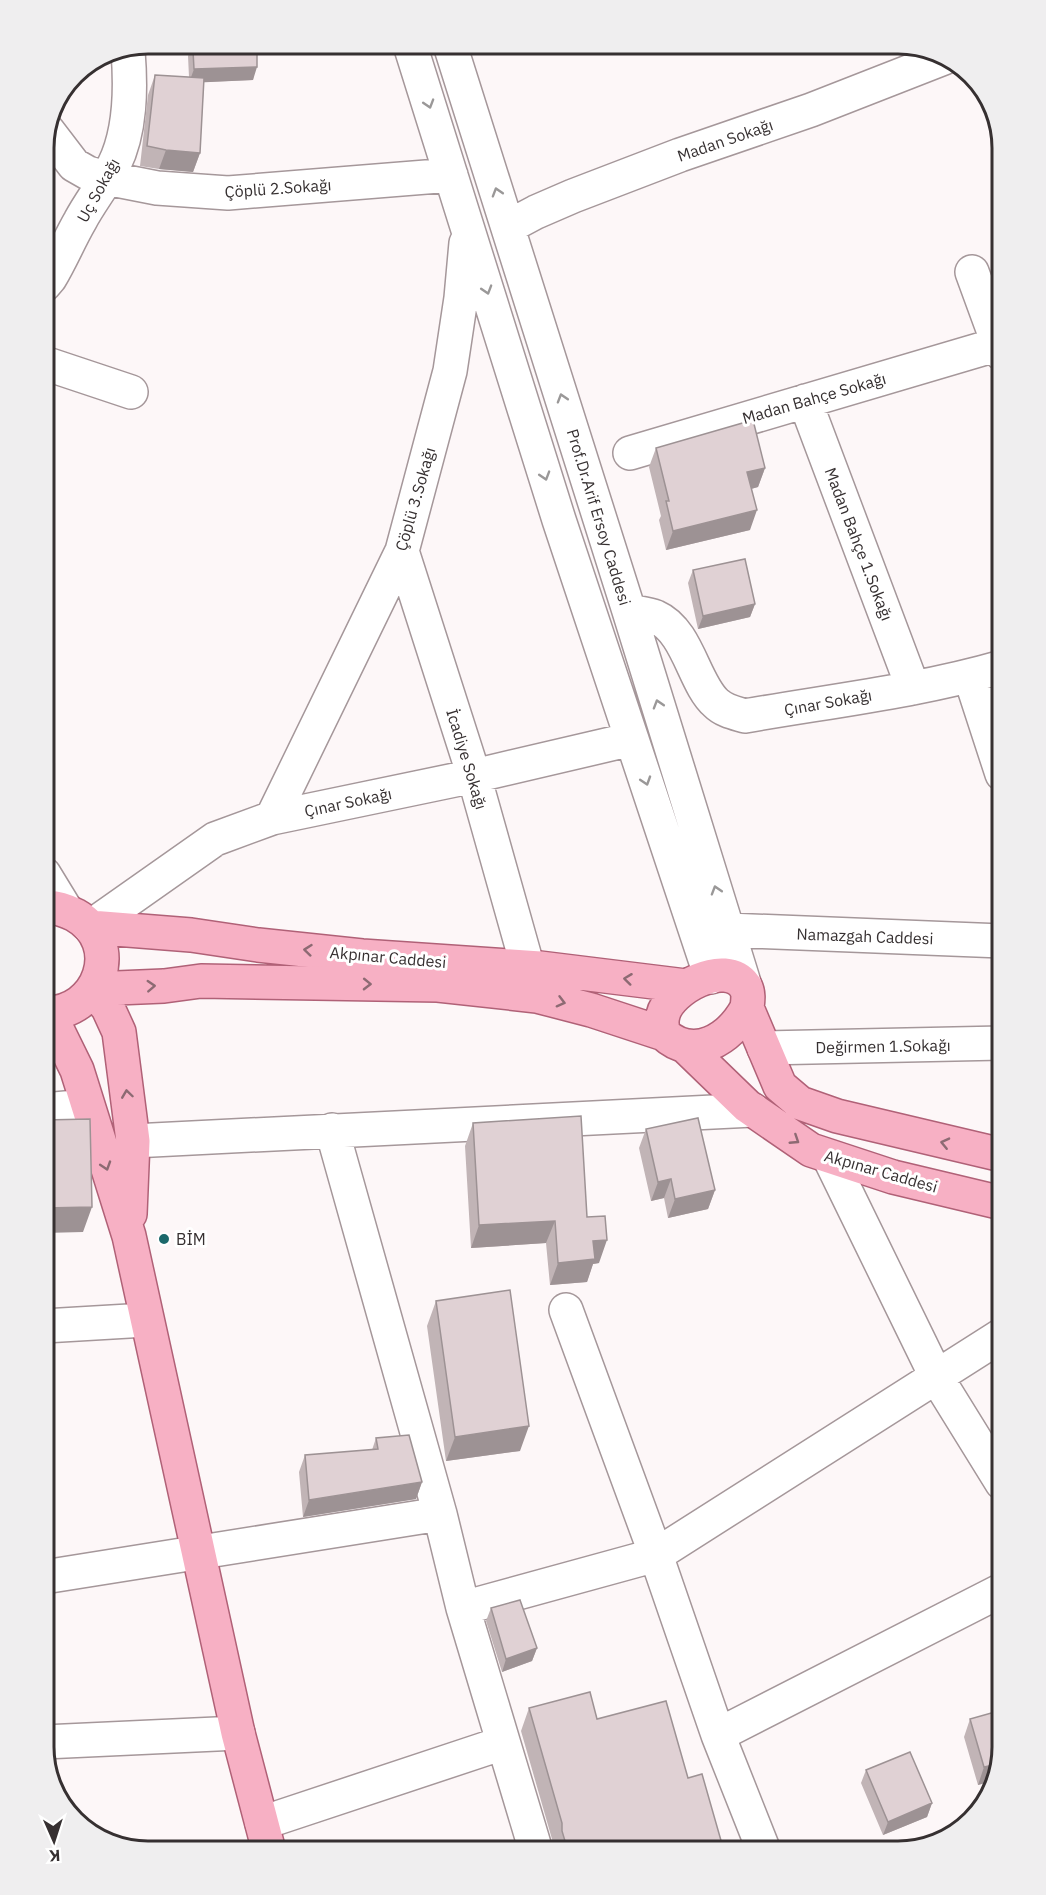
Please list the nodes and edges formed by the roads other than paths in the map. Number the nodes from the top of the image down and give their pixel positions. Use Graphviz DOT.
graph roads {
  1 [pos="413,54"];
  2 [pos="453,54"];
  3 [pos="128,56"];
  4 [pos="935,62"];
  5 [pos="54,139"];
  6 [pos="451,175"];
  7 [pos="106,178"];
  8 [pos="467,227"];
  9 [pos="508,227"];
  10 [pos="54,270"];
  11 [pos="972,272"];
  12 [pos="992,325"];
  13 [pos="992,351"];
  14 [pos="54,366"];
  15 [pos="131,392"];
  16 [pos="805,401"];
  17 [pos="630,453"];
  18 [pos="402,551"];
  19 [pos="629,611"];
  20 [pos="992,670"];
  21 [pos="970,676"];
  22 [pos="913,688"];
  23 [pos="632,739"];
  24 [pos="992,743"];
  25 [pos="474,776"];
  26 [pos="272,818"];
  27 [pos="54,893"];
  28 [pos="66,915"];
  29 [pos="728,930"];
  30 [pos="992,941"];
  31 [pos="528,968"];
  32 [pos="699,981"];
  33 [pos="93,989"];
  34 [pos="746,997"];
  35 [pos="54,1014"];
  36 [pos="54,1028"];
  37 [pos="676,1041"];
  38 [pos="992,1043"];
  39 [pos="764,1048"];
  40 [pos="87,1106"];
  41 [pos="54,1109"];
  42 [pos="753,1110"];
  43 [pos="332,1130"];
  44 [pos="133,1141"];
  45 [pos="992,1153"];
  46 [pos="829,1157"];
  47 [pos="992,1201"];
  48 [pos="129,1236"];
  49 [pos="566,1310"];
  50 [pos="146,1320"];
  51 [pos="54,1325"];
  52 [pos="992,1341"];
  53 [pos="937,1377"];
  54 [pos="992,1468"];
  55 [pos="440,1514"];
  56 [pos="198,1554"];
  57 [pos="656,1555"];
  58 [pos="54,1576"];
  59 [pos="992,1595"];
  60 [pos="463,1608"];
  61 [pos="238,1733"];
  62 [pos="718,1736"];
  63 [pos="54,1742"];
  64 [pos="503,1743"];
  65 [pos="265,1837"];
  66 [pos="533,1841"];
  67 [pos="760,1841"];
  1 -- 6 [label="street, one-way"];
  9 -- 2 [label="street, Prof.Dr.Arif Ersoy Caddesi, one-way"];
  3 -- 7 [label="street, Uç Sokağı"];
  4 -- 9 [label="street, Madan Sokağı"];
  5 -- 7 [label="street, Çöplü 2.Sokağı"];
  6 -- 7 [label="street, Çöplü 2.Sokağı"];
  6 -- 8 [label="street"];
  7 -- 10 [label="street, Uç Sokağı"];
  8 -- 18 [label="street, Çöplü 3.Sokağı"];
  8 -- 23 [label="street, one-way"];
  19 -- 9 [label="street, Prof.Dr.Arif Ersoy Caddesi, one-way"];
  11 -- 12 [label="street, Madan Bahçe Sokağı"];
  13 -- 16 [label="street, Madan Bahçe Sokağı"];
  14 -- 15 [label="street"];
  16 -- 17 [label="street, Madan Bahçe Sokağı"];
  16 -- 22 [label="street, Madan Bahçe 1.Sokağı"];
  18 -- 25 [label="street, İcadiye Sokağı"];
  18 -- 26 [label="street, Çöplü 3.Sokağı"];
  19 -- 22 [label="street, Çınar Sokağı"];
  29 -- 19 [label="street, Prof.Dr.Arif Ersoy Caddesi, one-way"];
  20 -- 21 [label="street, Çınar Sokağı"];
  21 -- 22 [label="street, Çınar Sokağı"];
  21 -- 24 [label="street"];
  23 -- 25 [label="street, Çınar Sokağı"];
  23 -- 32 [label="street, one-way"];
  25 -- 26 [label="street, Çınar Sokağı"];
  25 -- 31 [label="street, İcadiye Sokağı"];
  26 -- 28 [label="street, Çınar Sokağı"];
  27 -- 28 [label="street"];
  31 -- 28 [label="main road, Akpınar Caddesi, one-way"];
  28 -- 33 [label="main road"];
  29 -- 30 [label="street, Namazgah Caddesi"];
  29 -- 34 [label="street, Prof.Dr.Arif Ersoy Caddesi"];
  32 -- 31 [label="main road, Akpınar Caddesi, one-way"];
  32 -- 34 [label="main road"];
  32 -- 37 [label="main road"];
  33 -- 35 [label="main road"];
  33 -- 37 [label="main road, Akpınar Caddesi, one-way"];
  44 -- 33 [label="main road, one-way"];
  34 -- 37 [label="main road"];
  34 -- 39 [label="main road"];
  36 -- 40 [label="main road"];
  37 -- 42 [label="main road, Akpınar Caddesi"];
  38 -- 39 [label="street, Değirmen 1.Sokağı"];
  45 -- 39 [label="main road, one-way"];
  40 -- 41 [label="street"];
  40 -- 48 [label="main road, one-way"];
  42 -- 43 [label="street"];
  42 -- 46 [label="main road, Akpınar Caddesi, one-way"];
  43 -- 44 [label="street"];
  43 -- 55 [label="street"];
  44 -- 48 [label="main road"];
  46 -- 47 [label="main road, Akpınar Caddesi"];
  46 -- 53 [label="street"];
  48 -- 50 [label="main road"];
  49 -- 57 [label="street"];
  50 -- 51 [label="street"];
  50 -- 56 [label="main road"];
  52 -- 53 [label="street"];
  53 -- 54 [label="street"];
  53 -- 57 [label="street"];
  55 -- 56 [label="street"];
  55 -- 60 [label="street"];
  56 -- 58 [label="street"];
  56 -- 61 [label="main road"];
  57 -- 60 [label="street"];
  57 -- 62 [label="street"];
  59 -- 62 [label="street"];
  60 -- 64 [label="street"];
  61 -- 63 [label="street"];
  61 -- 65 [label="main road"];
  62 -- 67 [label="street"];
  64 -- 65 [label="street"];
  64 -- 66 [label="street"];
}
